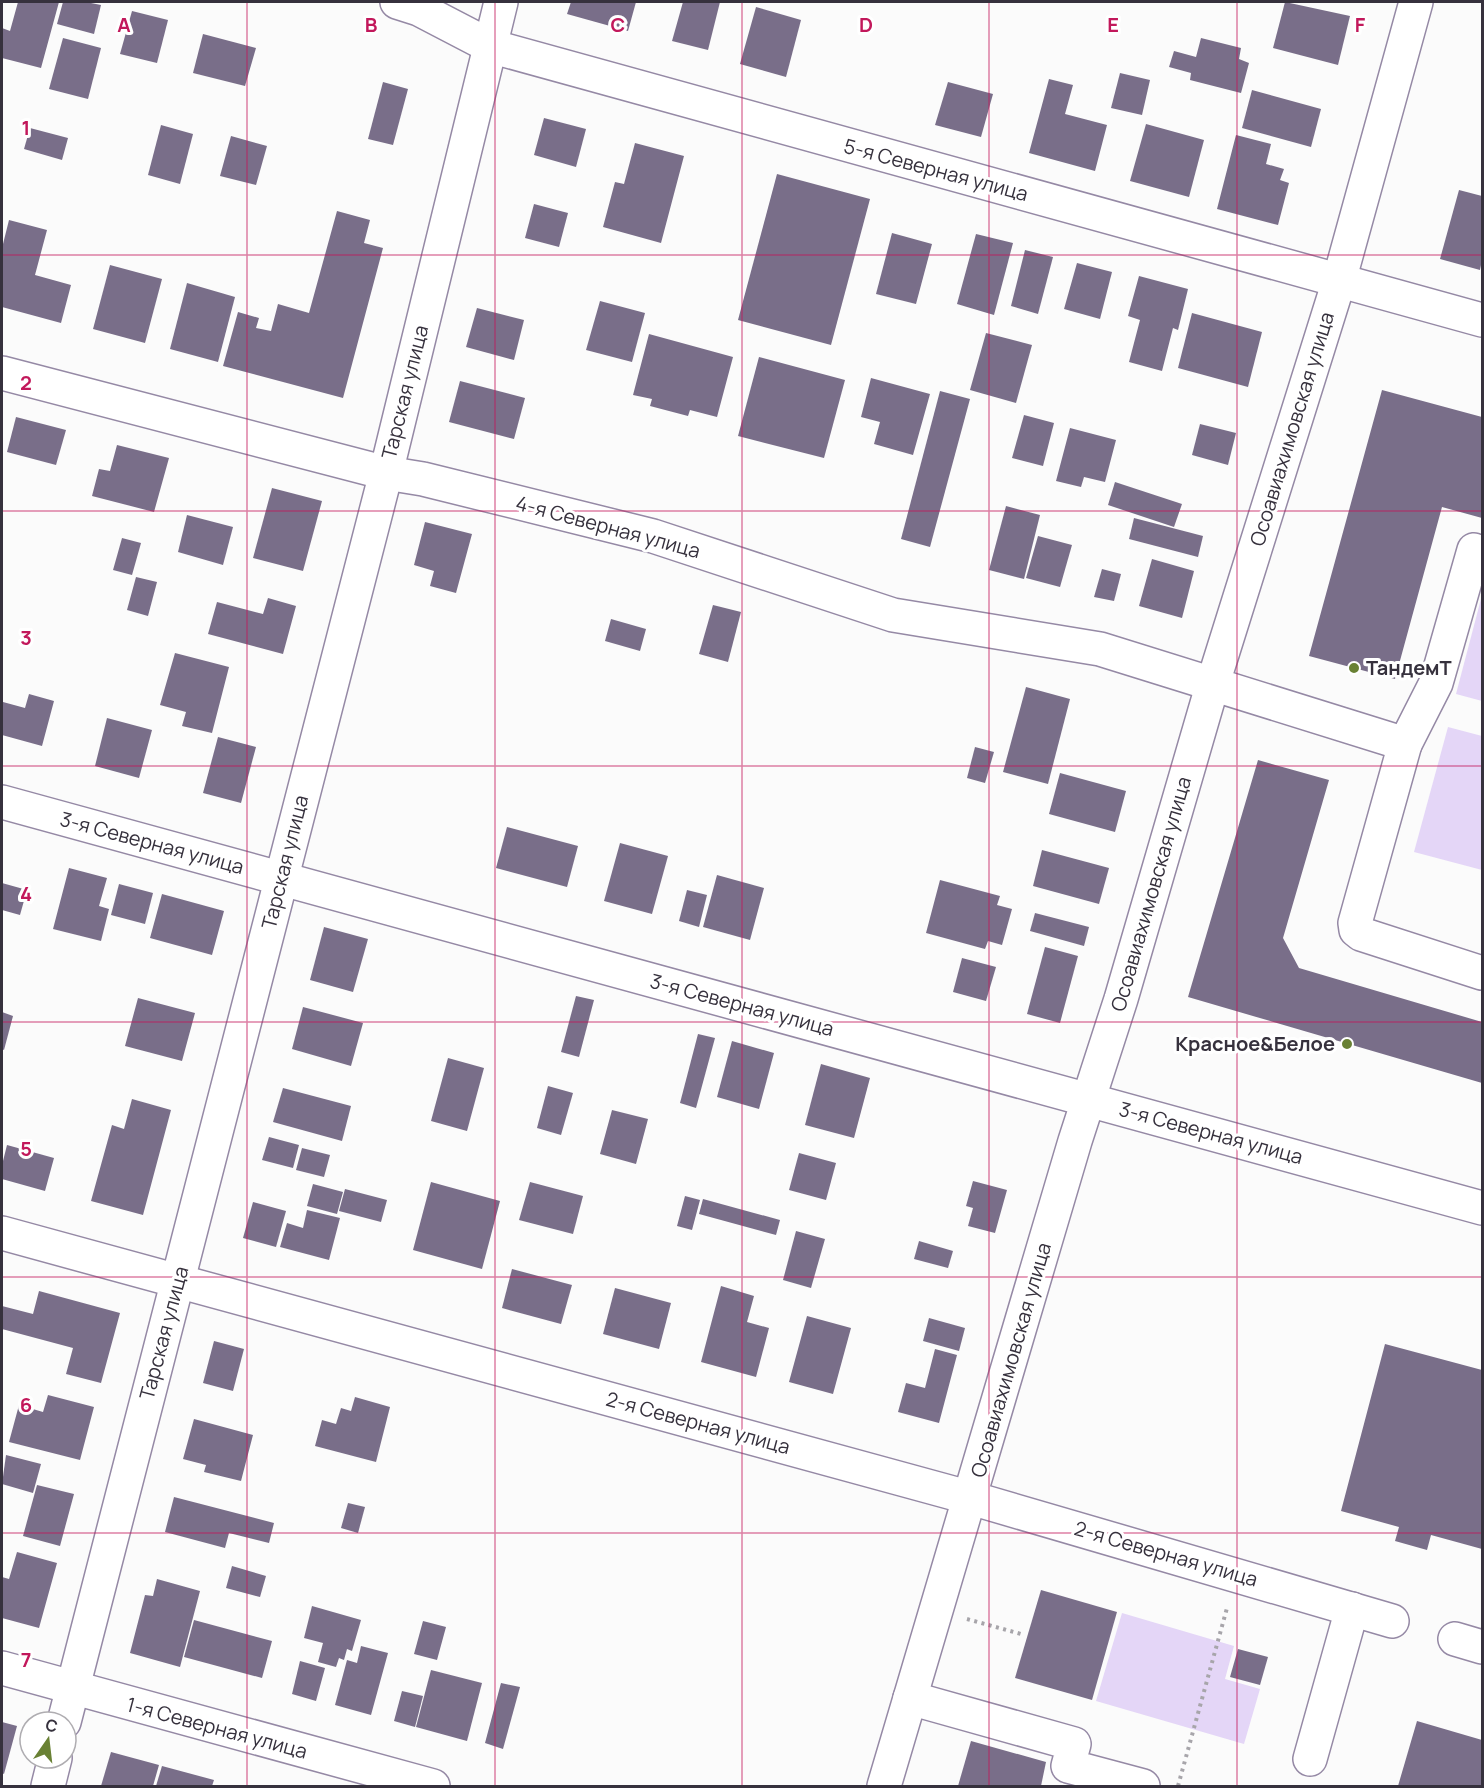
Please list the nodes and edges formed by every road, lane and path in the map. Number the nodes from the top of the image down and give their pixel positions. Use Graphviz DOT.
graph roads {
  1 [pos="397,2"];
  2 [pos="501,2"];
  3 [pos="1416,2"];
  4 [pos="490,46"];
  5 [pos="1339,281"];
  6 [pos="1482,320"];
  7 [pos="2,373"];
  8 [pos="386,473"];
  9 [pos="1474,549"];
  10 [pos="1213,683"];
  11 [pos="1405,744"];
  12 [pos="2,802"];
  13 [pos="281,878"];
  14 [pos="1482,973"];
  15 [pos="1090,1100"];
  16 [pos="1482,1208"];
  17 [pos="2,1233"];
  18 [pos="178,1280"];
  19 [pos="971,1498"];
  20 [pos="1236,1575"];
  21 [pos="1352,1609"];
  22 [pos="937,1610"];
  23 [pos="1392,1621"];
  24 [pos="1021,1634"];
  25 [pos="2,1668"];
  26 [pos="72,1689"];
  27 [pos="910,1698"];
  28 [pos="67,1710"];
  29 [pos="1310,1759"];
  30 [pos="52,1770"];
  31 [pos="48,1786"];
  32 [pos="433,1786"];
  33 [pos="884,1786"];
  34 [pos="1143,1786"];
  35 [pos="1178,1786"];
  1 -- 4 [label="street, 5-я Северная улица"];
  2 -- 4 [label="street, Тарская улица"];
  3 -- 5 [label="street, Осоавиахимовская улица"];
  4 -- 5 [label="street, 5-я Северная улица"];
  4 -- 8 [label="street, Тарская улица"];
  5 -- 6 [label="street, 5-я Северная улица"];
  5 -- 10 [label="street, Осоавиахимовская улица"];
  7 -- 8 [label="street, 4-я Северная улица"];
  8 -- 10 [label="street, 4-я Северная улица"];
  8 -- 13 [label="street, Тарская улица"];
  9 -- 11 [label="street"];
  10 -- 11 [label="street, 4-я Северная улица"];
  10 -- 15 [label="street, Осоавиахимовская улица"];
  11 -- 14 [label="street"];
  12 -- 13 [label="street, 3-я Северная улица"];
  13 -- 15 [label="street, 3-я Северная улица"];
  13 -- 18 [label="street, Тарская улица"];
  15 -- 16 [label="street, 3-я Северная улица"];
  15 -- 19 [label="street, Осоавиахимовская улица"];
  17 -- 18 [label="street, 2-я Северная улица"];
  18 -- 19 [label="street, 2-я Северная улица"];
  18 -- 26 [label="street, Тарская улица"];
  19 -- 20 [label="street, 2-я Северная улица"];
  19 -- 22 [label="street, Осоавиахимовская улица"];
  20 -- 21 [label="street, 2-я Северная улица"];
  20 -- 35 [label="path"];
  21 -- 23 [label="street, 2-я Северная улица"];
  21 -- 29 [label="street"];
  22 -- 24 [label="path"];
  22 -- 27 [label="street, Осоавиахимовская улица"];
  25 -- 26 [label="street, 1-я Северная улица"];
  26 -- 28 [label="street, Тарская улица"];
  26 -- 32 [label="street, 1-я Северная улица"];
  27 -- 33 [label="street, Осоавиахимовская улица"];
  27 -- 34 [label="street"];
  30 -- 31 [label="street"];
}
